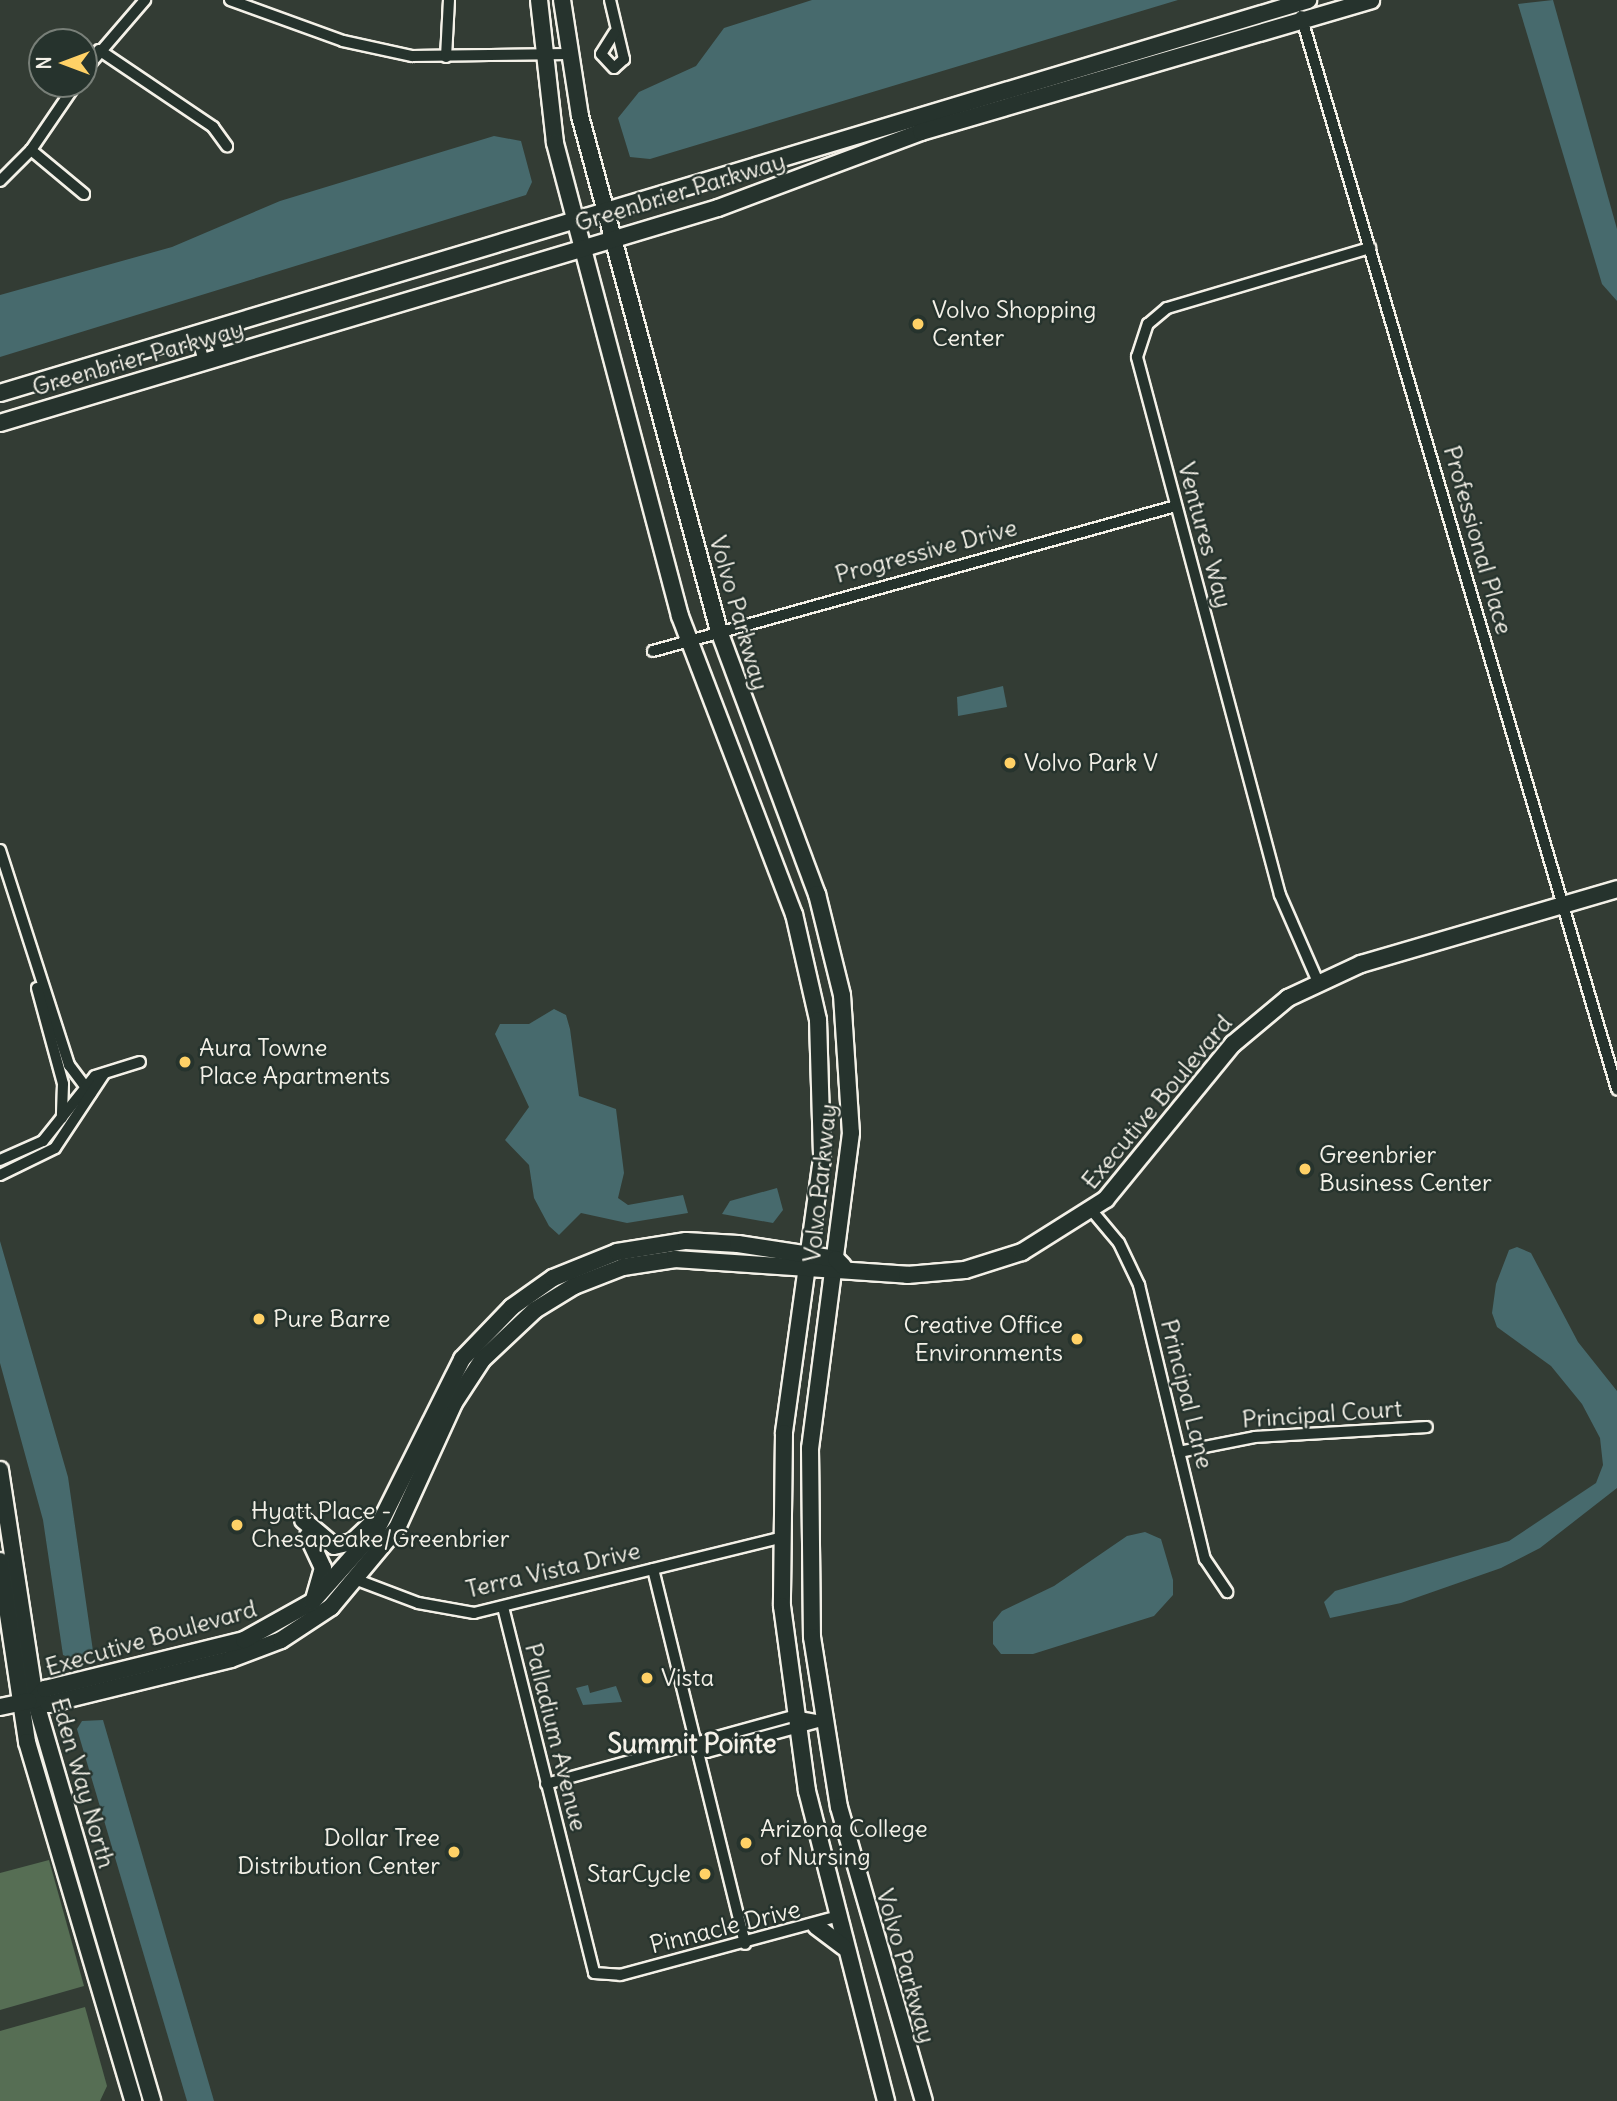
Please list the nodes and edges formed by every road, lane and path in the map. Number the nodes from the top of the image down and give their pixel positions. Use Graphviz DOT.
graph roads {
  1 [pos="145,0"];
  2 [pos="230,0"];
  3 [pos="449,0"];
  4 [pos="539,0"];
  5 [pos="562,0"];
  6 [pos="610,0"];
  7 [pos="1371,0"];
  8 [pos="1302,2"];
  9 [pos="1303,20"];
  10 [pos="614,33"];
  11 [pos="99,50"];
  12 [pos="568,54"];
  13 [pos="542,55"];
  14 [pos="446,57"];
  15 [pos="66,98"];
  16 [pos="227,146"];
  17 [pos="31,149"];
  18 [pos="0,181"];
  19 [pos="83,194"];
  20 [pos="606,212"];
  21 [pos="574,222"];
  22 [pos="613,239"];
  23 [pos="580,247"];
  24 [pos="1370,248"];
  25 [pos="214,332"];
  26 [pos="197,336"];
  27 [pos="221,358"];
  28 [pos="204,363"];
  29 [pos="0,393"];
  30 [pos="0,423"];
  31 [pos="1176,506"];
  32 [pos="719,631"];
  33 [pos="687,640"];
  34 [pos="653,651"];
  35 [pos="0,850"];
  36 [pos="1617,888"];
  37 [pos="1563,904"];
  38 [pos="33,964"];
  39 [pos="1318,982"];
  40 [pos="47,1026"];
  41 [pos="140,1062"];
  42 [pos="1617,1089"];
  43 [pos="85,1094"];
  44 [pos="61,1123"];
  45 [pos="0,1160"];
  46 [pos="0,1175"];
  47 [pos="1093,1212"];
  48 [pos="807,1262"];
  49 [pos="839,1268"];
  50 [pos="1427,1427"];
  51 [pos="1180,1452"];
  52 [pos="0,1470"];
  53 [pos="393,1496"];
  54 [pos="780,1538"];
  55 [pos="0,1562"];
  56 [pos="653,1569"];
  57 [pos="339,1577"];
  58 [pos="361,1578"];
  59 [pos="1227,1592"];
  60 [pos="313,1601"];
  61 [pos="503,1607"];
  62 [pos="35,1700"];
  63 [pos="18,1703"];
  64 [pos="0,1707"];
  65 [pos="822,1721"];
  66 [pos="795,1724"];
  67 [pos="697,1747"];
  68 [pos="546,1784"];
  69 [pos="838,1916"];
  70 [pos="816,1926"];
  71 [pos="745,1944"];
  72 [pos="847,1952"];
  73 [pos="620,1975"];
  74 [pos="903,2040"];
  75 [pos="133,2101"];
  76 [pos="152,2101"];
  77 [pos="886,2101"];
  78 [pos="924,2101"];
  1 -- 11 [label="street"];
  2 -- 14 [label="street"];
  3 -- 14 [label="street"];
  4 -- 13 [label="main road, Volvo Parkway"];
  5 -- 12 [label="main road, Volvo Parkway"];
  6 -- 10 [label="street"];
  7 -- 9 [label="main road, Greenbrier Parkway"];
  8 -- 9 [label="street, Professional Place"];
  8 -- 20 [label="main road, Greenbrier Parkway"];
  9 -- 22 [label="main road, Greenbrier Parkway"];
  9 -- 24 [label="street, Professional Place"];
  11 -- 16 [label="street"];
  12 -- 13 [label="street"];
  12 -- 20 [label="main road, Volvo Parkway"];
  13 -- 14 [label="street"];
  13 -- 21 [label="main road, Volvo Parkway"];
  15 -- 17 [label="street"];
  17 -- 18 [label="street"];
  17 -- 19 [label="street"];
  20 -- 21 [label="main road, Greenbrier Parkway"];
  20 -- 22 [label="main road, Volvo Parkway"];
  21 -- 23 [label="main road, Volvo Parkway"];
  21 -- 25 [label="main road, Greenbrier Parkway"];
  22 -- 23 [label="main road, Greenbrier Parkway"];
  22 -- 32 [label="main road, Volvo Parkway"];
  23 -- 27 [label="main road, Greenbrier Parkway"];
  23 -- 33 [label="main road, Volvo Parkway"];
  24 -- 31 [label="street, Ventures Way"];
  24 -- 37 [label="street, Professional Place"];
  25 -- 26 [label="main road, Greenbrier Parkway"];
  25 -- 27 [label="street"];
  26 -- 28 [label="street"];
  26 -- 29 [label="main road, Greenbrier Parkway"];
  27 -- 28 [label="main road, Greenbrier Parkway"];
  28 -- 30 [label="main road, Greenbrier Parkway"];
  31 -- 32 [label="street, Progressive Drive"];
  31 -- 39 [label="street, Ventures Way"];
  32 -- 33 [label="street, Progressive Drive"];
  32 -- 49 [label="main road, Volvo Parkway"];
  33 -- 34 [label="street, Progressive Drive"];
  33 -- 48 [label="main road, Volvo Parkway"];
  35 -- 38 [label="street"];
  36 -- 37 [label="main road, Executive Boulevard"];
  37 -- 39 [label="main road, Executive Boulevard"];
  37 -- 42 [label="street, Professional Place"];
  38 -- 40 [label="street"];
  38 -- 43 [label="street"];
  39 -- 47 [label="main road, Executive Boulevard"];
  40 -- 43 [label="street"];
  40 -- 44 [label="street"];
  41 -- 43 [label="street"];
  43 -- 44 [label="street"];
  43 -- 46 [label="street"];
  44 -- 45 [label="street"];
  47 -- 49 [label="main road, Executive Boulevard"];
  47 -- 51 [label="street, Principal Lane"];
  48 -- 49 [label="main road, Executive Boulevard"];
  48 -- 53 [label="main road, Executive Boulevard"];
  48 -- 54 [label="main road, Volvo Parkway"];
  48 -- 58 [label="main road, Executive Boulevard"];
  49 -- 65 [label="main road, Volvo Parkway"];
  50 -- 51 [label="street, Principal Court"];
  51 -- 59 [label="street, Principal Lane"];
  52 -- 62 [label="main road, Eden Way North"];
  53 -- 57 [label="main road, Executive Boulevard"];
  53 -- 60 [label="main road"];
  54 -- 56 [label="street, Terra Vista Drive"];
  54 -- 66 [label="main road, Volvo Parkway"];
  55 -- 63 [label="main road, Eden Way North"];
  56 -- 61 [label="street, Terra Vista Drive"];
  56 -- 67 [label="street"];
  57 -- 58 [label="street, Terra Vista Drive"];
  57 -- 60 [label="main road, Executive Boulevard"];
  58 -- 61 [label="street, Terra Vista Drive"];
  58 -- 62 [label="main road, Executive Boulevard"];
  60 -- 62 [label="main road, Executive Boulevard"];
  61 -- 68 [label="street, Palladium Avenue"];
  62 -- 63 [label="main road"];
  62 -- 76 [label="main road, Eden Way North"];
  63 -- 64 [label="main road"];
  63 -- 75 [label="main road, Eden Way North"];
  65 -- 66 [label="street"];
  65 -- 74 [label="main road, Volvo Parkway"];
  66 -- 67 [label="street"];
  66 -- 69 [label="main road, Volvo Parkway"];
  67 -- 68 [label="street"];
  67 -- 71 [label="street"];
  68 -- 73 [label="street, Palladium Avenue"];
  69 -- 70 [label="street, Pinnacle Drive"];
  69 -- 72 [label="main road, Volvo Parkway"];
  69 -- 74 [label="main road"];
  70 -- 71 [label="street, Pinnacle Drive"];
  70 -- 72 [label="main road"];
  71 -- 73 [label="street, Pinnacle Drive"];
  72 -- 77 [label="main road, Volvo Parkway"];
  74 -- 78 [label="main road, Volvo Parkway"];
}
